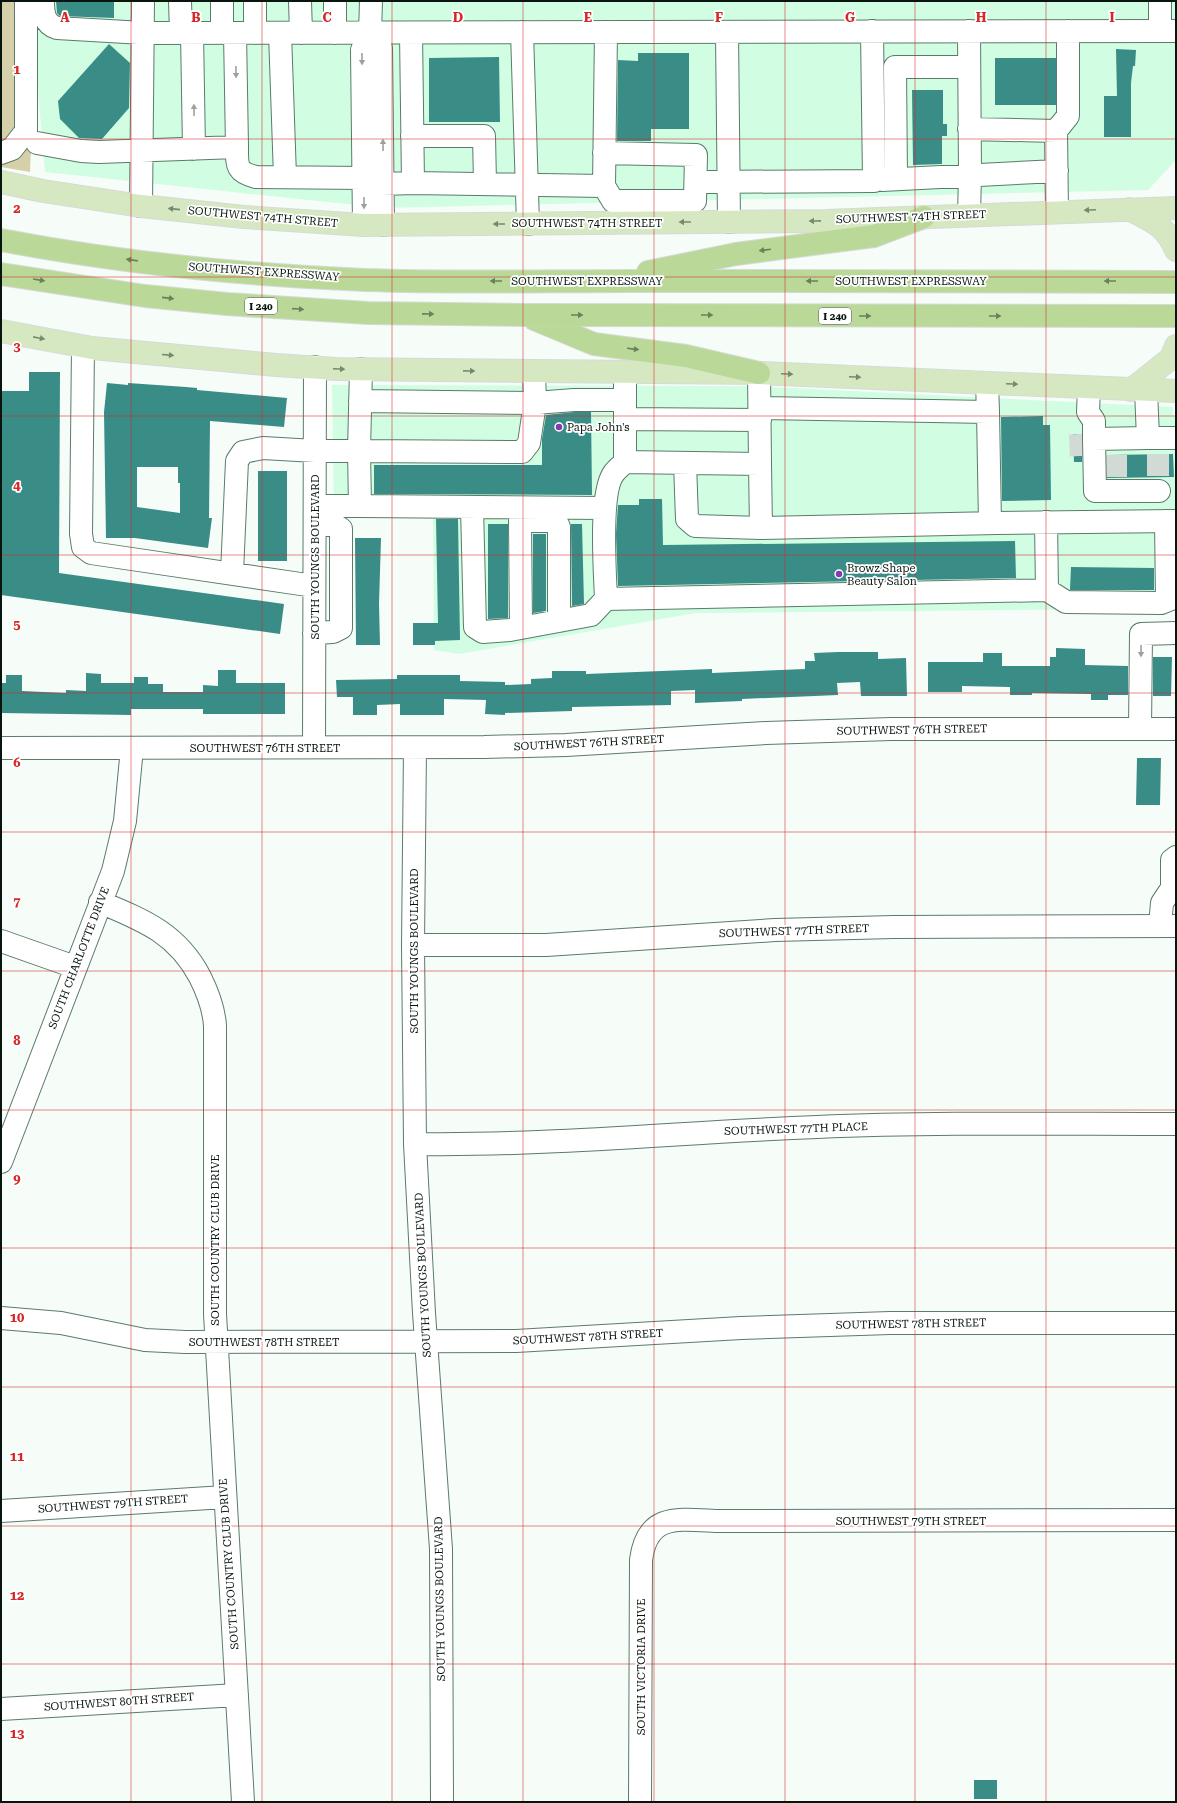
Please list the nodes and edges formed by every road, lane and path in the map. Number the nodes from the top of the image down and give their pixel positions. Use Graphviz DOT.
graph roads {
  1 [pos="26,1"];
  2 [pos="43,1"];
  3 [pos="143,1"];
  4 [pos="180,1"];
  5 [pos="222,1"];
  6 [pos="255,1"];
  7 [pos="300,1"];
  8 [pos="335,1"];
  9 [pos="371,1"];
  10 [pos="1160,1"];
  11 [pos="872,31"];
  12 [pos="968,31"];
  13 [pos="1068,31"];
  14 [pos="1168,31"];
  15 [pos="411,32"];
  16 [pos="522,32"];
  17 [pos="606,32"];
  18 [pos="727,32"];
  19 [pos="143,33"];
  20 [pos="186,33"];
  21 [pos="237,33"];
  22 [pos="290,33"];
  23 [pos="335,33"];
  24 [pos="370,33"];
  25 [pos="968,67"];
  26 [pos="968,129"];
  27 [pos="1056,130"];
  28 [pos="412,136"];
  29 [pos="37,143"];
  30 [pos="237,147"];
  31 [pos="194,149"];
  32 [pos="142,150"];
  33 [pos="1,153"];
  34 [pos="604,153"];
  35 [pos="1056,170"];
  36 [pos="970,175"];
  37 [pos="284,177"];
  38 [pos="896,180"];
  39 [pos="373,181"];
  40 [pos="874,181"];
  41 [pos="1,182"];
  42 [pos="696,182"];
  43 [pos="729,182"];
  44 [pos="413,183"];
  45 [pos="485,184"];
  46 [pos="527,184"];
  47 [pos="604,186"];
  48 [pos="141,206"];
  49 [pos="1176,208"];
  50 [pos="1129,209"];
  51 [pos="1057,212"];
  52 [pos="968,215"];
  53 [pos="924,216"];
  54 [pos="729,222"];
  55 [pos="528,224"];
  56 [pos="374,225"];
  57 [pos="1,240"];
  58 [pos="1176,250"];
  59 [pos="1,274"];
  60 [pos="605,282"];
  61 [pos="1176,282"];
  62 [pos="524,315"];
  63 [pos="1176,316"];
  64 [pos="1,331"];
  65 [pos="1176,346"];
  66 [pos="83,347"];
  67 [pos="315,368"];
  68 [pos="361,370"];
  69 [pos="534,372"];
  70 [pos="625,372"];
  71 [pos="759,373"];
  72 [pos="988,383"];
  73 [pos="1089,388"];
  74 [pos="1138,390"];
  75 [pos="1176,391"];
  76 [pos="360,401"];
  77 [pos="535,403"];
  78 [pos="625,410"];
  79 [pos="988,412"];
  80 [pos="760,414"];
  81 [pos="1087,436"];
  82 [pos="1160,442"];
  83 [pos="315,451"];
  84 [pos="359,451"];
  85 [pos="625,462"];
  86 [pos="1080,462"];
  87 [pos="685,463"];
  88 [pos="760,464"];
  89 [pos="1159,487"];
  90 [pos="1095,491"];
  91 [pos="360,506"];
  92 [pos="605,508"];
  93 [pos="315,515"];
  94 [pos="472,515"];
  95 [pos="520,521"];
  96 [pos="1163,521"];
  97 [pos="1046,522"];
  98 [pos="990,523"];
  99 [pos="761,528"];
  100 [pos="232,573"];
  101 [pos="314,586"];
  102 [pos="1047,590"];
  103 [pos="606,599"];
  104 [pos="1172,599"];
  105 [pos="559,621"];
  106 [pos="521,628"];
  107 [pos="314,633"];
  108 [pos="1176,633"];
  109 [pos="1140,729"];
  110 [pos="1176,729"];
  111 [pos="1,748"];
  112 [pos="132,748"];
  113 [pos="314,748"];
  114 [pos="415,748"];
  115 [pos="1176,857"];
  116 [pos="100,902"];
  117 [pos="1168,926"];
  118 [pos="1,941"];
  119 [pos="413,945"];
  120 [pos="74,967"];
  121 [pos="1176,1124"];
  122 [pos="415,1144"];
  123 [pos="2,1155"];
  124 [pos="1,1318"];
  125 [pos="1176,1323"];
  126 [pos="216,1342"];
  127 [pos="427,1342"];
  128 [pos="225,1497"];
  129 [pos="1,1511"];
  130 [pos="1176,1520"];
  131 [pos="650,1533"];
  132 [pos="237,1695"];
  133 [pos="1,1709"];
  134 [pos="243,1802"];
  135 [pos="442,1802"];
  136 [pos="640,1802"];
  1 -- 33 [label="street"];
  2 -- 19 [label="street"];
  3 -- 19 [label="street"];
  4 -- 20 [label="street"];
  5 -- 21 [label="street"];
  6 -- 21 [label="street"];
  7 -- 22 [label="street"];
  8 -- 23 [label="street"];
  9 -- 24 [label="street"];
  10 -- 14 [label="street"];
  11 -- 12 [label="street"];
  11 -- 18 [label="street"];
  11 -- 40 [label="street"];
  12 -- 13 [label="street"];
  12 -- 25 [label="street"];
  13 -- 14 [label="street"];
  13 -- 27 [label="street"];
  15 -- 16 [label="street"];
  15 -- 24 [label="street"];
  15 -- 28 [label="street"];
  16 -- 17 [label="street"];
  16 -- 46 [label="street"];
  17 -- 18 [label="street"];
  17 -- 34 [label="street"];
  18 -- 43 [label="street"];
  19 -- 20 [label="street"];
  19 -- 32 [label="street"];
  20 -- 21 [label="street"];
  31 -- 20 [label="street, one-way"];
  21 -- 22 [label="street"];
  21 -- 30 [label="street, one-way"];
  22 -- 23 [label="street"];
  22 -- 37 [label="street"];
  23 -- 24 [label="street"];
  24 -- 39 [label="street"];
  25 -- 26 [label="street"];
  25 -- 38 [label="street"];
  26 -- 27 [label="street"];
  26 -- 36 [label="street"];
  27 -- 35 [label="street"];
  28 -- 44 [label="street"];
  28 -- 45 [label="street"];
  29 -- 32 [label="street"];
  30 -- 31 [label="street"];
  30 -- 37 [label="street"];
  31 -- 32 [label="street"];
  32 -- 48 [label="street"];
  34 -- 42 [label="street"];
  34 -- 47 [label="street"];
  35 -- 36 [label="street"];
  35 -- 51 [label="street"];
  36 -- 38 [label="street"];
  36 -- 52 [label="street"];
  37 -- 39 [label="street"];
  38 -- 40 [label="street"];
  39 -- 44 [label="street"];
  39 -- 56 [label="street"];
  40 -- 43 [label="street"];
  41 -- 48 [label="main road, SOUTHWEST 74TH STREET"];
  42 -- 43 [label="street"];
  42 -- 47 [label="street"];
  43 -- 54 [label="street"];
  44 -- 45 [label="street"];
  45 -- 46 [label="street"];
  46 -- 47 [label="street"];
  46 -- 55 [label="street"];
  56 -- 48 [label="main road, SOUTHWEST 74TH STREET, one-way"];
  49 -- 50 [label="main road, SOUTHWEST 74TH STREET"];
  50 -- 51 [label="main road, SOUTHWEST 74TH STREET, one-way"];
  50 -- 58 [label="main road"];
  51 -- 52 [label="main road, SOUTHWEST 74TH STREET"];
  52 -- 53 [label="main road, SOUTHWEST 74TH STREET"];
  53 -- 54 [label="main road, SOUTHWEST 74TH STREET, one-way"];
  53 -- 60 [label="highway, one-way"];
  54 -- 55 [label="main road, SOUTHWEST 74TH STREET, one-way"];
  55 -- 56 [label="main road, SOUTHWEST 74TH STREET, one-way"];
  60 -- 57 [label="highway, SOUTHWEST EXPRESSWAY, one-way"];
  59 -- 62 [label="highway, I 240, one-way"];
  61 -- 60 [label="highway, SOUTHWEST EXPRESSWAY, one-way"];
  62 -- 63 [label="highway, I 240, one-way"];
  62 -- 71 [label="highway, one-way"];
  64 -- 66 [label="main road, one-way"];
  65 -- 74 [label="main road"];
  66 -- 67 [label="main road, one-way"];
  66 -- 100 [label="street"];
  67 -- 68 [label="main road, one-way"];
  67 -- 83 [label="street, SOUTH YOUNGS BOULEVARD"];
  68 -- 69 [label="main road, one-way"];
  68 -- 76 [label="street"];
  69 -- 70 [label="main road"];
  69 -- 77 [label="street"];
  70 -- 71 [label="main road"];
  70 -- 78 [label="street"];
  71 -- 72 [label="main road, one-way"];
  71 -- 80 [label="street"];
  72 -- 73 [label="main road, one-way"];
  72 -- 79 [label="street"];
  73 -- 74 [label="main road"];
  73 -- 81 [label="street"];
  74 -- 75 [label="main road"];
  74 -- 82 [label="street"];
  76 -- 77 [label="street"];
  76 -- 84 [label="street"];
  77 -- 78 [label="street"];
  77 -- 84 [label="street"];
  78 -- 80 [label="street"];
  78 -- 85 [label="street"];
  79 -- 80 [label="street"];
  79 -- 98 [label="street"];
  80 -- 88 [label="street"];
  81 -- 82 [label="street"];
  81 -- 90 [label="street"];
  83 -- 84 [label="street"];
  83 -- 93 [label="street, SOUTH YOUNGS BOULEVARD"];
  83 -- 100 [label="street"];
  84 -- 91 [label="street"];
  85 -- 87 [label="street"];
  85 -- 92 [label="street"];
  86 -- 90 [label="street"];
  87 -- 88 [label="street"];
  87 -- 99 [label="street"];
  88 -- 99 [label="street"];
  89 -- 90 [label="street"];
  89 -- 96 [label="street"];
  91 -- 93 [label="street"];
  91 -- 94 [label="street"];
  92 -- 94 [label="street"];
  92 -- 103 [label="street"];
  93 -- 101 [label="street, SOUTH YOUNGS BOULEVARD"];
  93 -- 107 [label="street"];
  94 -- 95 [label="street"];
  94 -- 106 [label="street"];
  95 -- 105 [label="street"];
  95 -- 106 [label="street"];
  96 -- 97 [label="street"];
  96 -- 104 [label="street"];
  97 -- 98 [label="street"];
  97 -- 102 [label="street"];
  98 -- 99 [label="street"];
  100 -- 101 [label="street"];
  101 -- 107 [label="street, SOUTH YOUNGS BOULEVARD"];
  102 -- 103 [label="street"];
  102 -- 104 [label="street"];
  103 -- 105 [label="street"];
  105 -- 106 [label="street"];
  107 -- 113 [label="street, SOUTH YOUNGS BOULEVARD"];
  108 -- 109 [label="street, one-way"];
  109 -- 110 [label="street, SOUTHWEST 76TH STREET"];
  109 -- 114 [label="street, SOUTHWEST 76TH STREET"];
  111 -- 112 [label="street, SOUTHWEST 76TH STREET"];
  112 -- 113 [label="street, SOUTHWEST 76TH STREET"];
  112 -- 116 [label="street, SOUTH CHARLOTTE DRIVE"];
  113 -- 114 [label="street, SOUTHWEST 76TH STREET"];
  114 -- 119 [label="street, SOUTH YOUNGS BOULEVARD"];
  115 -- 117 [label="street"];
  116 -- 120 [label="street, SOUTH CHARLOTTE DRIVE"];
  116 -- 126 [label="street, SOUTH COUNTRY CLUB DRIVE"];
  117 -- 119 [label="street, SOUTHWEST 77TH STREET"];
  118 -- 120 [label="street"];
  119 -- 122 [label="street, SOUTH YOUNGS BOULEVARD"];
  120 -- 123 [label="street, SOUTH CHARLOTTE DRIVE"];
  121 -- 122 [label="street, SOUTHWEST 77TH PLACE"];
  122 -- 127 [label="street, SOUTH YOUNGS BOULEVARD"];
  124 -- 126 [label="street, SOUTHWEST 78TH STREET"];
  125 -- 127 [label="street, SOUTHWEST 78TH STREET"];
  126 -- 127 [label="street, SOUTHWEST 78TH STREET"];
  126 -- 128 [label="street, SOUTH COUNTRY CLUB DRIVE"];
  127 -- 135 [label="street, SOUTH YOUNGS BOULEVARD"];
  128 -- 129 [label="street, SOUTHWEST 79TH STREET"];
  128 -- 132 [label="street, SOUTH COUNTRY CLUB DRIVE"];
  130 -- 131 [label="street, SOUTHWEST 79TH STREET"];
  131 -- 136 [label="street, SOUTH VICTORIA DRIVE"];
  132 -- 133 [label="street, SOUTHWEST 80TH STREET"];
  132 -- 134 [label="street, SOUTH COUNTRY CLUB DRIVE"];
}
